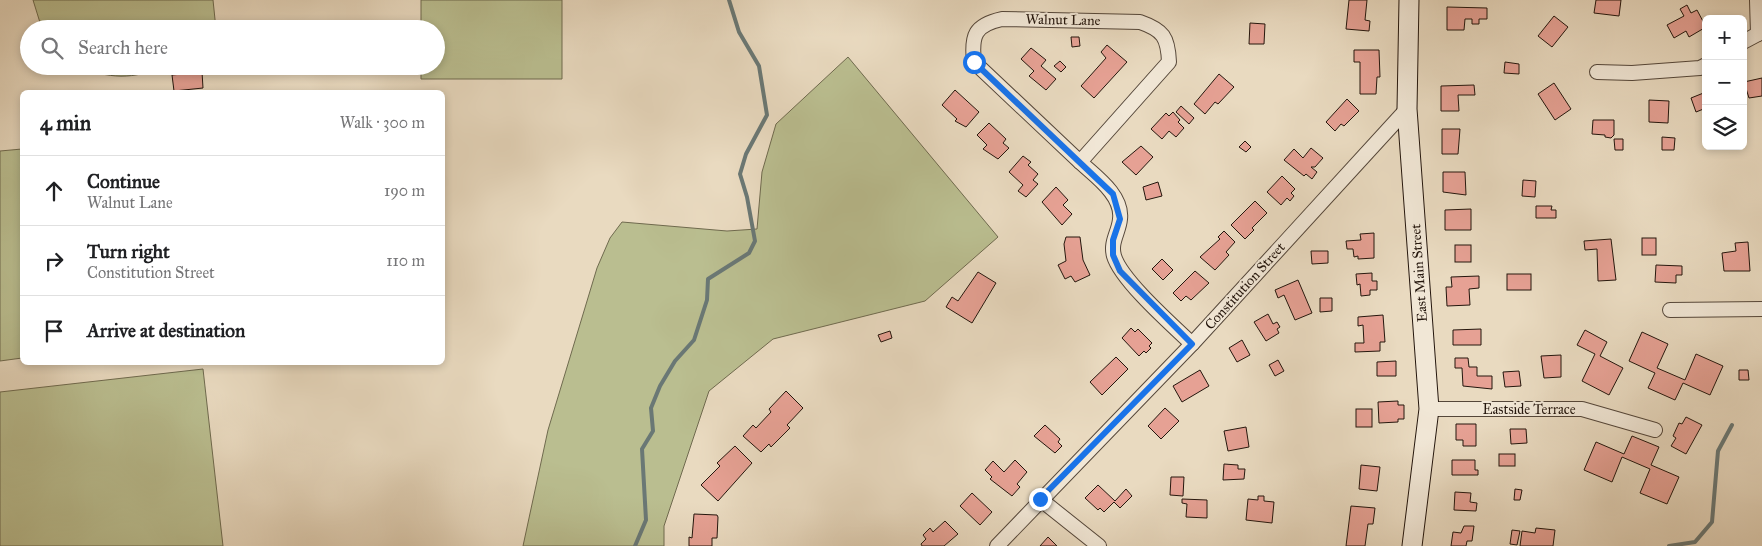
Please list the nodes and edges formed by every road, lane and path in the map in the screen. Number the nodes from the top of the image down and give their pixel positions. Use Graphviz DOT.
graph roads {
  1 [pos="1409,0"];
  2 [pos="1757,0"];
  3 [pos="1760,34"];
  4 [pos="1747,40"];
  5 [pos="1702,67"];
  6 [pos="1597,72"];
  7 [pos="1407,109"];
  8 [pos="1080,162"];
  9 [pos="1762,309"];
  10 [pos="1670,310"];
  11 [pos="1192,344"];
  12 [pos="1429,409"];
  13 [pos="1655,430"];
  14 [pos="1040,499"];
  15 [pos="997,546"];
  16 [pos="1099,546"];
  17 [pos="1412,546"];
  1 -- 7 [label="main road, East Main Street"];
  2 -- 3 [label="street"];
  3 -- 4 [label="street"];
  5 -- 6 [label="street"];
  7 -- 11 [label="street, Constitution Street"];
  7 -- 12 [label="main road, East Main Street"];
  8 -- 8 [label="street, Walnut Lane"];
  8 -- 11 [label="street, Walnut Lane"];
  9 -- 10 [label="street"];
  11 -- 14 [label="street, Constitution Street"];
  12 -- 13 [label="street, Eastside Terrace"];
  12 -- 17 [label="main road, East Main Street"];
  14 -- 15 [label="street, Constitution Street"];
  14 -- 16 [label="street"];
}
